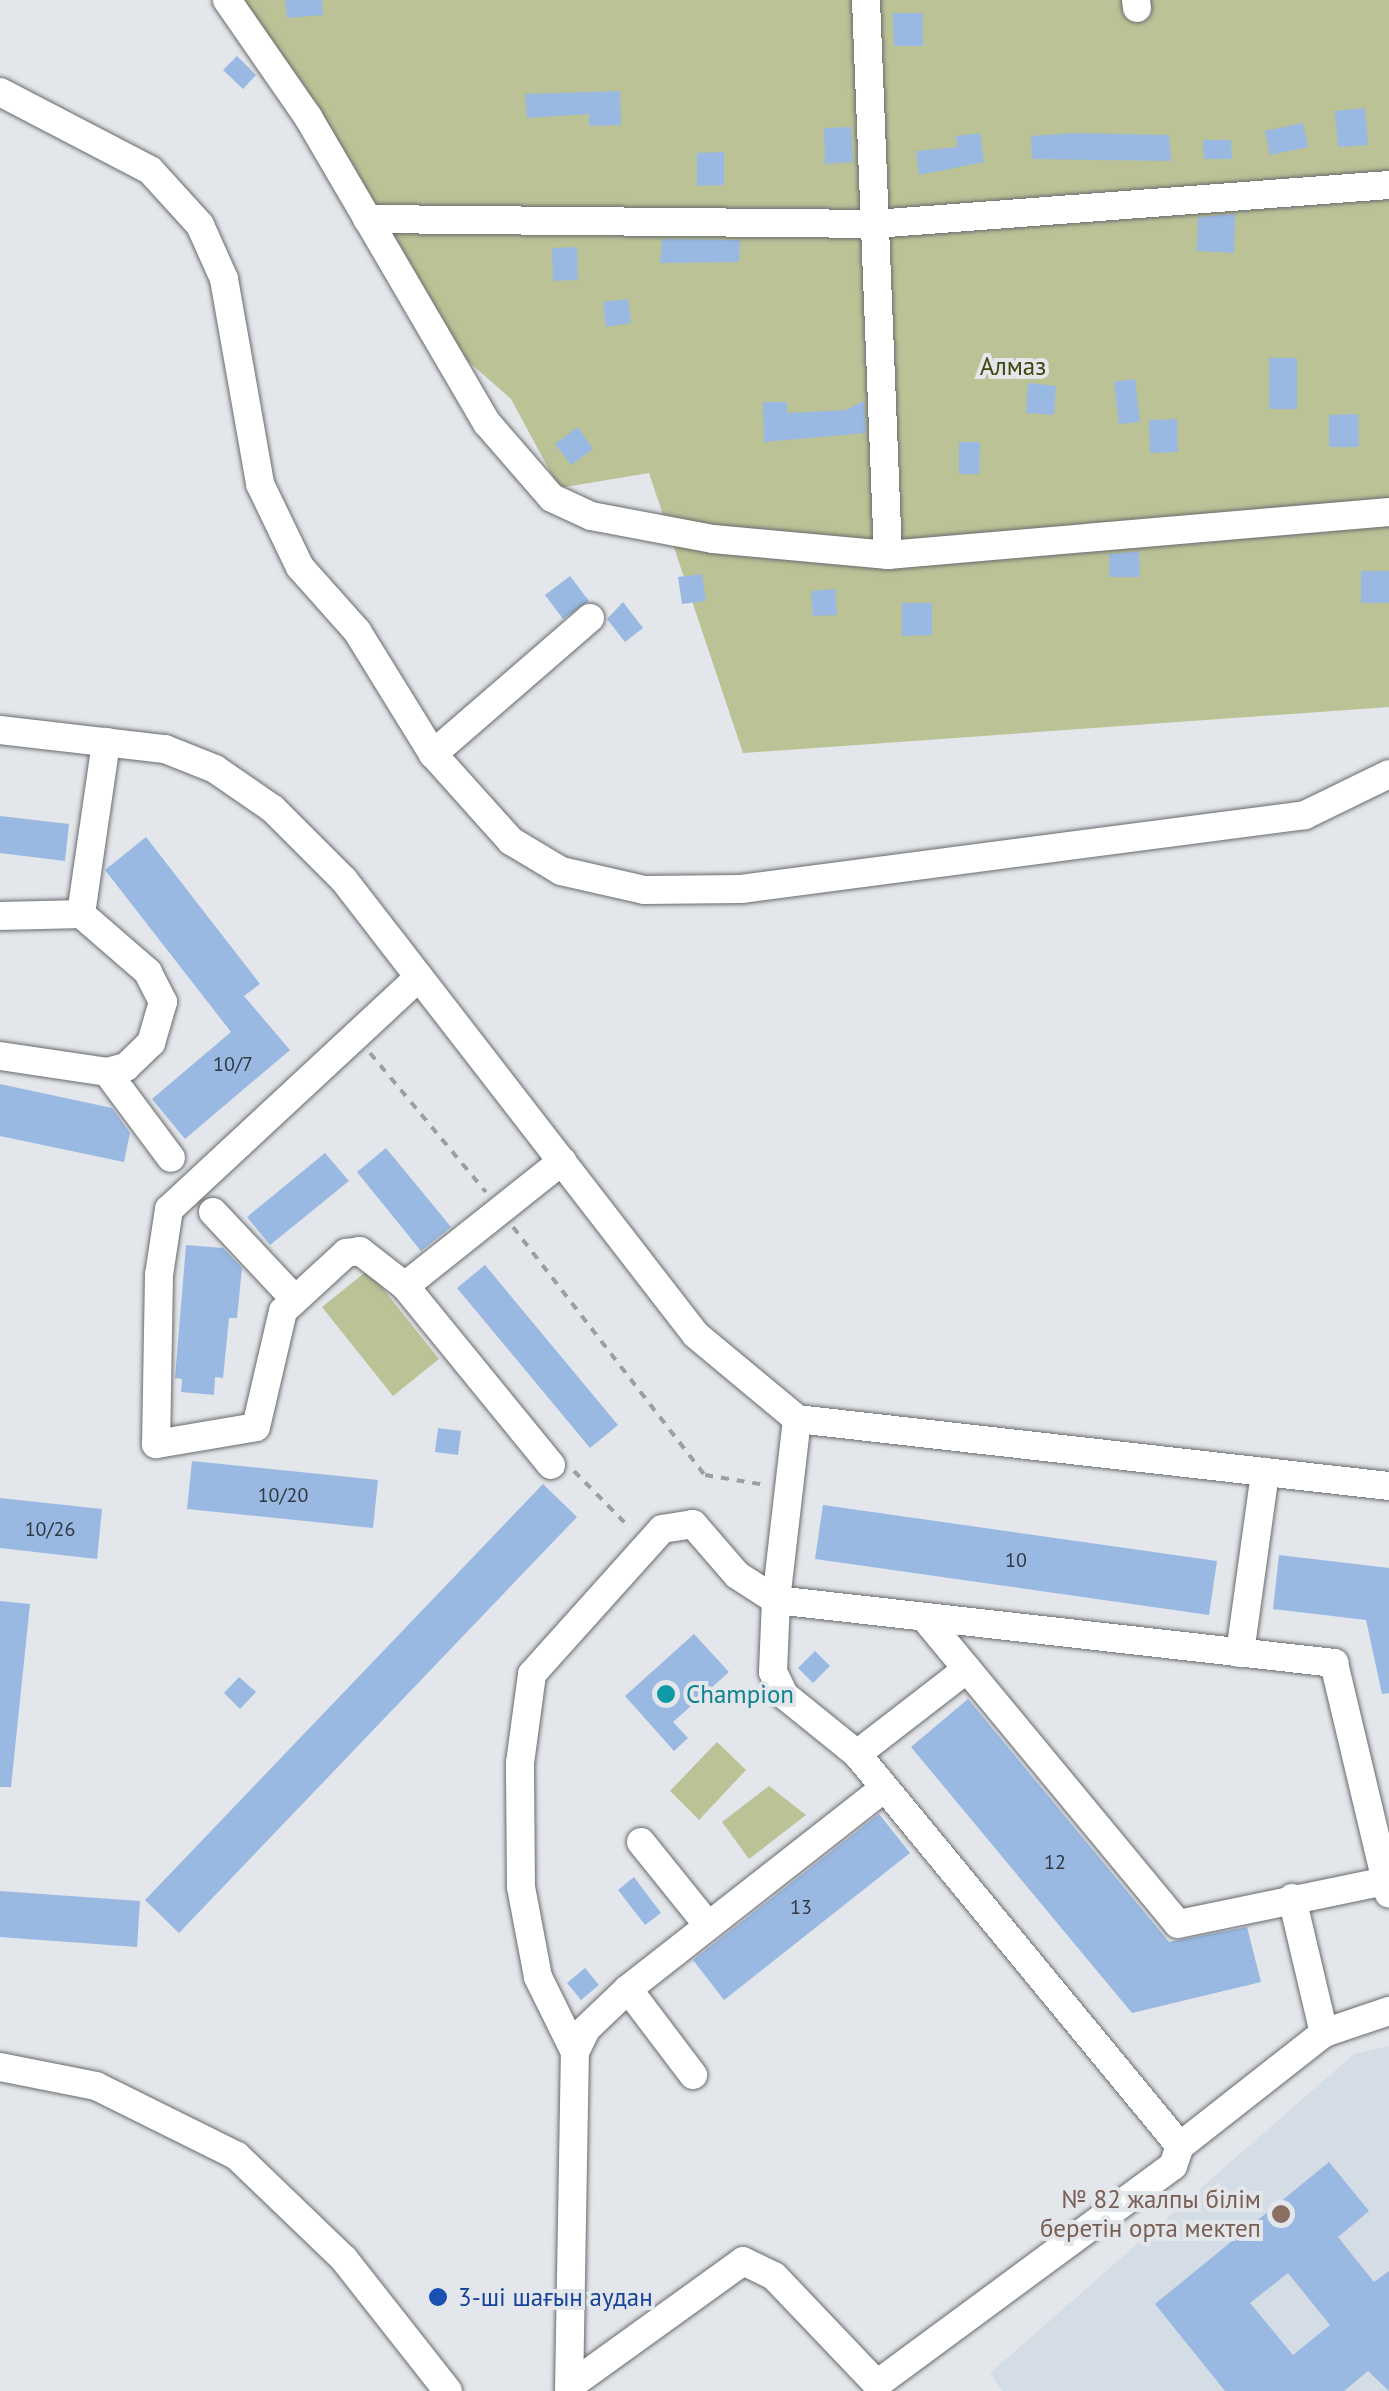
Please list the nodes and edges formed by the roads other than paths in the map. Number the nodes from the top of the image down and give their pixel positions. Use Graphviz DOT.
graph roads {
  1 [pos="227,0"];
  2 [pos="866,0"];
  3 [pos="0,92"];
  4 [pos="1389,185"];
  5 [pos="367,219"];
  6 [pos="874,224"];
  7 [pos="1389,512"];
  8 [pos="888,555"];
  9 [pos="590,618"];
  10 [pos="0,730"];
  11 [pos="106,742"];
  12 [pos="433,754"];
  13 [pos="1389,774"];
  14 [pos="81,914"];
  15 [pos="0,916"];
  16 [pos="419,977"];
  17 [pos="0,1056"];
  18 [pos="107,1072"];
  19 [pos="171,1158"];
  20 [pos="562,1162"];
  21 [pos="213,1212"];
  22 [pos="405,1286"];
  23 [pos="292,1296"];
  24 [pos="797,1420"];
  25 [pos="550,1465"];
  26 [pos="1265,1472"];
  27 [pos="1389,1486"];
  28 [pos="776,1600"];
  29 [pos="924,1617"];
  30 [pos="1240,1652"];
  31 [pos="968,1668"];
  32 [pos="857,1754"];
  33 [pos="884,1788"];
  34 [pos="641,1842"];
  35 [pos="1387,1888"];
  36 [pos="1292,1898"];
  37 [pos="706,1924"];
  38 [pos="628,1988"];
  39 [pos="1389,2012"];
  40 [pos="1324,2033"];
  41 [pos="575,2052"];
  42 [pos="0,2067"];
  43 [pos="693,2074"];
  44 [pos="1180,2146"];
  45 [pos="571,2387"];
  46 [pos="880,2388"];
  47 [pos="448,2391"];
  1 -- 5 [label="street"];
  2 -- 6 [label="street"];
  3 -- 12 [label="street"];
  4 -- 6 [label="street"];
  5 -- 6 [label="street"];
  5 -- 8 [label="street"];
  6 -- 8 [label="street"];
  7 -- 8 [label="street"];
  9 -- 12 [label="street"];
  10 -- 11 [label="street"];
  11 -- 14 [label="street"];
  11 -- 16 [label="street"];
  12 -- 13 [label="street"];
  14 -- 15 [label="street"];
  14 -- 18 [label="street"];
  16 -- 20 [label="street"];
  16 -- 23 [label="street"];
  17 -- 18 [label="street"];
  18 -- 19 [label="street"];
  20 -- 22 [label="street"];
  20 -- 24 [label="street"];
  21 -- 23 [label="street"];
  22 -- 23 [label="street"];
  22 -- 25 [label="street"];
  24 -- 26 [label="street"];
  24 -- 28 [label="street"];
  26 -- 27 [label="street"];
  26 -- 30 [label="street"];
  28 -- 29 [label="street"];
  28 -- 32 [label="street"];
  28 -- 41 [label="street"];
  29 -- 30 [label="street"];
  29 -- 31 [label="street"];
  30 -- 35 [label="street"];
  31 -- 32 [label="street"];
  31 -- 36 [label="street"];
  32 -- 33 [label="street"];
  33 -- 37 [label="street"];
  33 -- 44 [label="street"];
  34 -- 37 [label="street"];
  35 -- 36 [label="street"];
  36 -- 40 [label="street"];
  37 -- 38 [label="street"];
  38 -- 41 [label="street"];
  38 -- 43 [label="street"];
  39 -- 40 [label="street"];
  40 -- 44 [label="street"];
  41 -- 45 [label="street"];
  42 -- 47 [label="street"];
  44 -- 46 [label="street"];
  45 -- 46 [label="street"];
}
